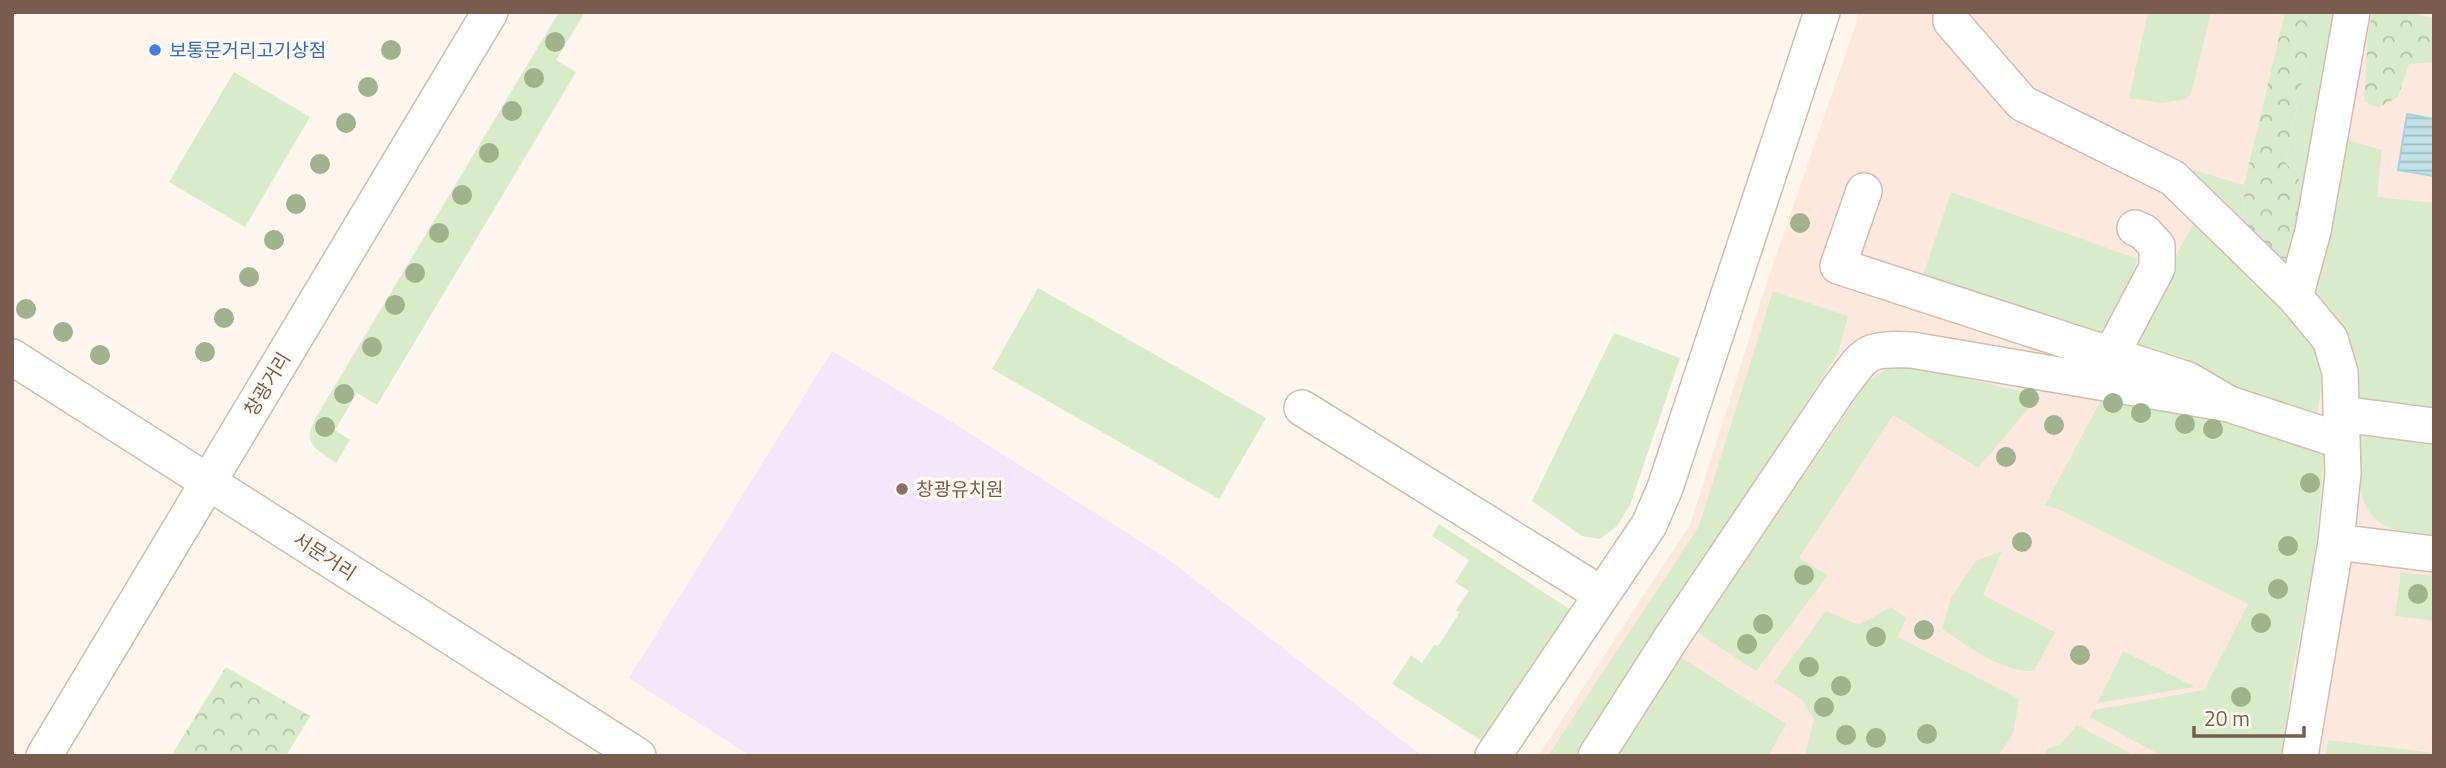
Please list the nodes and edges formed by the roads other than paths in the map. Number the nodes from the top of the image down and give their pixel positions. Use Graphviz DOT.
graph roads {
  1 [pos="490,12"];
  2 [pos="1822,12"];
  3 [pos="1951,12"];
  4 [pos="2352,12"];
  5 [pos="1864,191"];
  6 [pos="2135,228"];
  7 [pos="2295,297"];
  8 [pos="2111,355"];
  9 [pos="12,357"];
  10 [pos="2229,404"];
  11 [pos="1302,408"];
  12 [pos="2434,426"];
  13 [pos="2342,428"];
  14 [pos="209,481"];
  15 [pos="2336,542"];
  16 [pos="2434,554"];
  17 [pos="1601,594"];
  18 [pos="44,756"];
  19 [pos="638,756"];
  20 [pos="1493,756"];
  21 [pos="1596,756"];
  22 [pos="2300,756"];
  1 -- 14 [label="street, 창광거리"];
  2 -- 17 [label="street"];
  3 -- 7 [label="street"];
  4 -- 7 [label="street"];
  5 -- 8 [label="street"];
  6 -- 8 [label="street"];
  7 -- 13 [label="street"];
  8 -- 10 [label="street"];
  9 -- 14 [label="street, 서문거리"];
  10 -- 13 [label="street"];
  10 -- 21 [label="street"];
  11 -- 17 [label="street"];
  12 -- 13 [label="street"];
  13 -- 15 [label="street"];
  14 -- 18 [label="street, 창광거리"];
  14 -- 19 [label="street, 서문거리"];
  15 -- 16 [label="street"];
  15 -- 22 [label="street"];
  17 -- 20 [label="street"];
}
